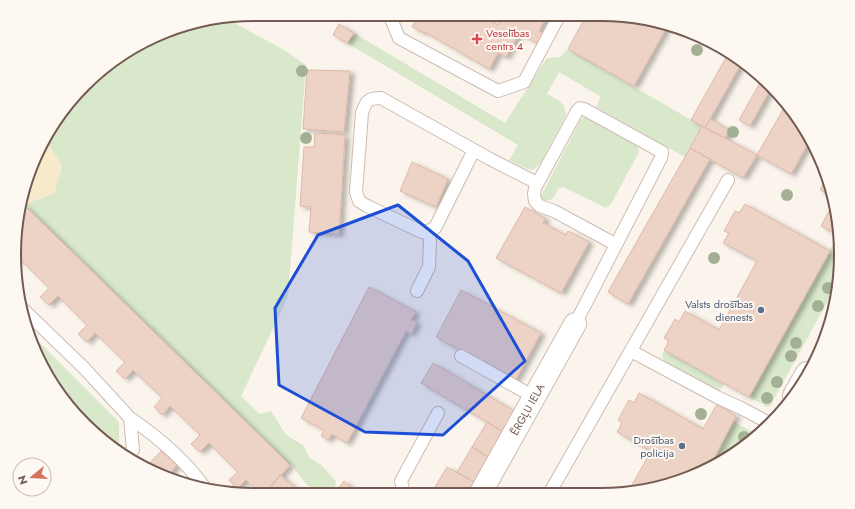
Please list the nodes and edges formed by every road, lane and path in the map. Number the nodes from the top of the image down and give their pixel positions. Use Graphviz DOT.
graph roads {
  1 [pos="392,21"];
  2 [pos="556,21"];
  3 [pos="474,150"];
  4 [pos="728,180"];
  5 [pos="537,184"];
  6 [pos="428,231"];
  7 [pos="615,244"];
  8 [pos="417,291"];
  9 [pos="29,315"];
  10 [pos="575,324"];
  11 [pos="631,351"];
  12 [pos="461,356"];
  13 [pos="534,397"];
  14 [pos="438,413"];
  15 [pos="130,418"];
  16 [pos="765,421"];
  17 [pos="130,452"];
  18 [pos="200,482"];
  19 [pos="403,488"];
  20 [pos="483,488"];
  21 [pos="552,488"];
  1 -- 2 [label="lane"];
  3 -- 5 [label="lane"];
  3 -- 6 [label="lane"];
  3 -- 6 [label="lane"];
  4 -- 11 [label="lane"];
  5 -- 7 [label="lane"];
  5 -- 7 [label="lane"];
  6 -- 8 [label="lane"];
  7 -- 10 [label="lane"];
  9 -- 15 [label="lane"];
  10 -- 13 [label="street, ĒRGĻU IELA"];
  11 -- 16 [label="lane"];
  11 -- 21 [label="lane"];
  12 -- 13 [label="lane"];
  13 -- 20 [label="street, ĒRGĻU IELA"];
  14 -- 19 [label="lane"];
  15 -- 17 [label="lane"];
  15 -- 18 [label="lane"];
}
